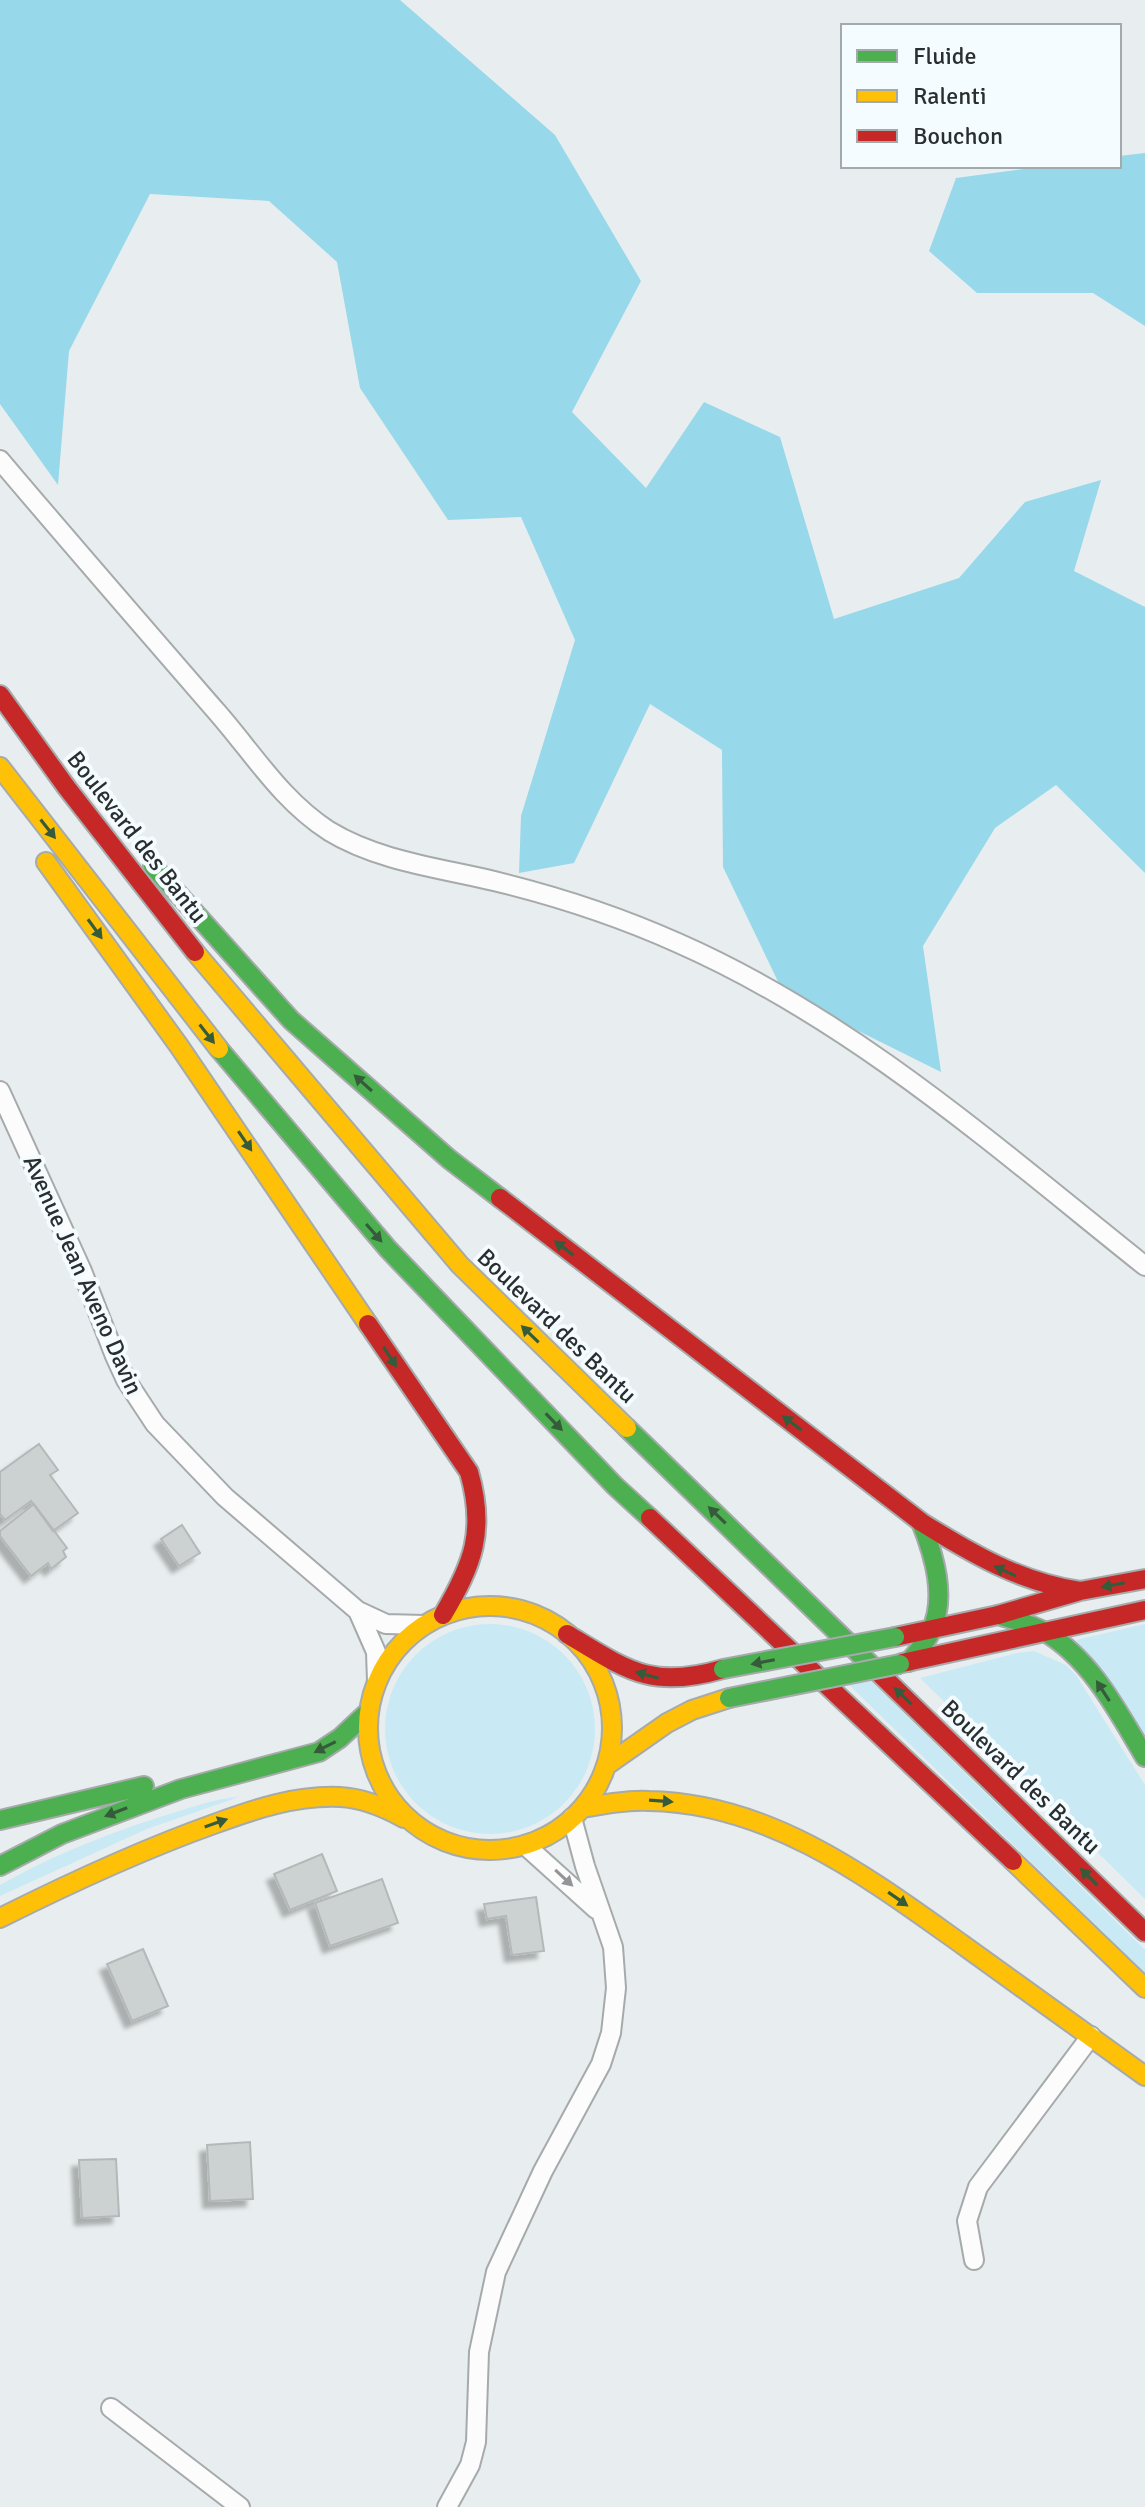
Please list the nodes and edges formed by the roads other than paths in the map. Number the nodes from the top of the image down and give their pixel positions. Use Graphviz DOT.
graph roads {
  1 [pos="0,460"];
  2 [pos="1,696"];
  3 [pos="0,767"];
  4 [pos="38,849"];
  5 [pos="0,1091"];
  6 [pos="1145,1266"];
  7 [pos="921,1522"];
  8 [pos="1145,1579"];
  9 [pos="1080,1591"];
  10 [pos="1145,1610"];
  11 [pos="358,1611"];
  12 [pos="443,1615"];
  13 [pos="998,1615"];
  14 [pos="424,1625"];
  15 [pos="933,1629"];
  16 [pos="1044,1631"];
  17 [pos="567,1634"];
  18 [pos="904,1663"];
  19 [pos="377,1681"];
  20 [pos="369,1711"];
  21 [pos="1145,1757"];
  22 [pos="271,1763"];
  23 [pos="607,1765"];
  24 [pos="578,1813"];
  25 [pos="0,1820"];
  26 [pos="418,1826"];
  27 [pos="525,1845"];
  28 [pos="143,1850"];
  29 [pos="0,1866"];
  30 [pos="0,1905"];
  31 [pos="602,1913"];
  32 [pos="0,1918"];
  33 [pos="1145,1932"];
  34 [pos="1145,1988"];
  35 [pos="1091,2036"];
  36 [pos="1145,2076"];
  37 [pos="974,2260"];
  38 [pos="111,2408"];
  39 [pos="240,2507"];
  40 [pos="447,2507"];
  1 -- 6 [label="street"];
  7 -- 2 [label="main road, one-way"];
  33 -- 2 [label="main road, Boulevard des Bantu, one-way"];
  3 -- 34 [label="main road, one-way"];
  4 -- 12 [label="main road, one-way"];
  5 -- 11 [label="street, Avenue Jean Aveno Davin"];
  9 -- 7 [label="main road, one-way"];
  7 -- 15 [label="main road"];
  8 -- 9 [label="main road, one-way"];
  9 -- 13 [label="main road"];
  10 -- 16 [label="main road"];
  11 -- 14 [label="street"];
  11 -- 19 [label="street"];
  12 -- 14 [label="main road"];
  12 -- 17 [label="main road"];
  13 -- 15 [label="main road"];
  13 -- 16 [label="main road"];
  14 -- 19 [label="main road"];
  15 -- 17 [label="main road, one-way, bridge"];
  15 -- 18 [label="main road"];
  16 -- 18 [label="main road"];
  21 -- 16 [label="main road, one-way"];
  17 -- 23 [label="main road"];
  18 -- 23 [label="main road, bridge"];
  19 -- 20 [label="main road"];
  20 -- 22 [label="main road, one-way"];
  20 -- 26 [label="main road"];
  22 -- 25 [label="main road"];
  22 -- 29 [label="main road, one-way"];
  23 -- 24 [label="main road"];
  24 -- 27 [label="main road"];
  24 -- 31 [label="street"];
  24 -- 35 [label="main road, one-way"];
  26 -- 27 [label="main road"];
  28 -- 26 [label="main road, one-way"];
  27 -- 31 [label="street, one-way"];
  28 -- 30 [label="main road"];
  28 -- 32 [label="main road"];
  31 -- 40 [label="street"];
  35 -- 36 [label="main road"];
  35 -- 37 [label="street"];
  38 -- 39 [label="street"];
}
